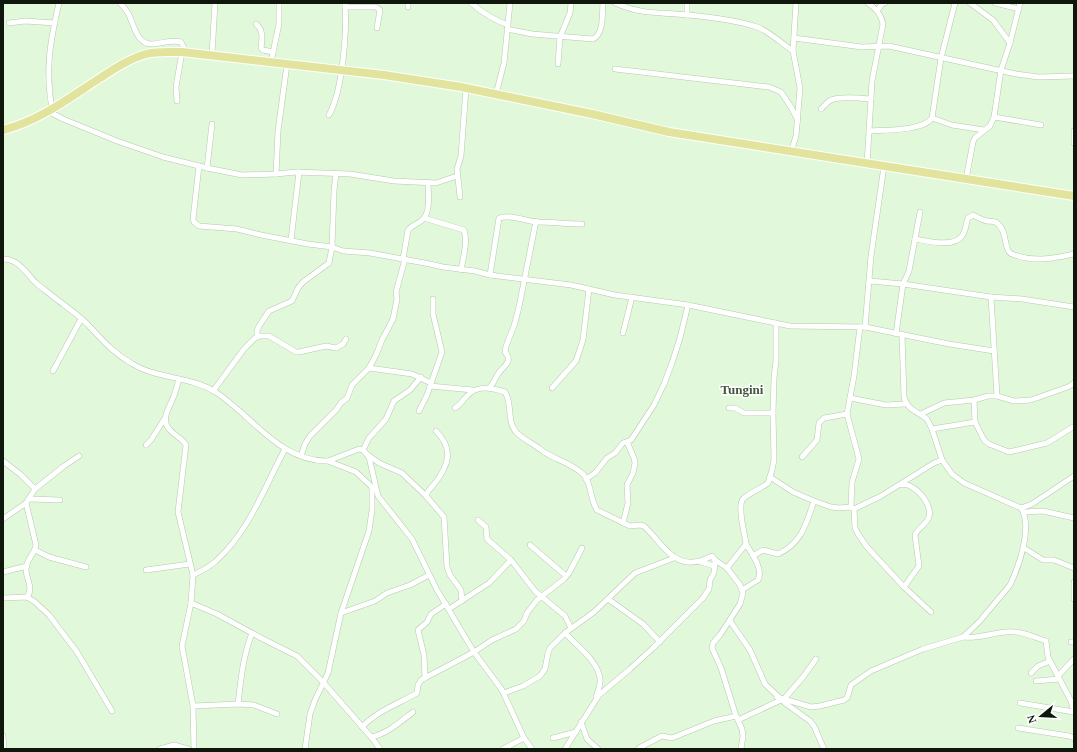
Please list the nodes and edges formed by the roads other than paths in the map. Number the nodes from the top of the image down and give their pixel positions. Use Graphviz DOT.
graph roads {
  1 [pos="59,3"];
  2 [pos="120,3"];
  3 [pos="215,3"];
  4 [pos="279,3"];
  5 [pos="471,3"];
  6 [pos="510,3"];
  7 [pos="571,3"];
  8 [pos="603,3"];
  9 [pos="616,3"];
  10 [pos="687,3"];
  11 [pos="796,3"];
  12 [pos="868,3"];
  13 [pos="885,3"];
  14 [pos="956,3"];
  15 [pos="970,3"];
  16 [pos="996,3"];
  17 [pos="1020,3"];
  18 [pos="345,5"];
  19 [pos="1019,9"];
  20 [pos="877,11"];
  21 [pos="687,15"];
  22 [pos="9,23"];
  23 [pos="55,23"];
  24 [pos="256,24"];
  25 [pos="508,27"];
  26 [pos="378,28"];
  27 [pos="560,37"];
  28 [pos="794,38"];
  29 [pos="1010,43"];
  30 [pos="879,46"];
  31 [pos="793,51"];
  32 [pos="184,52"];
  33 [pos="273,52"];
  34 [pos="212,54"];
  35 [pos="941,58"];
  36 [pos="271,62"];
  37 [pos="288,64"];
  38 [pos="558,64"];
  39 [pos="615,69"];
  40 [pos="341,70"];
  41 [pos="1001,70"];
  42 [pos="1074,76"];
  43 [pos="466,88"];
  44 [pos="496,94"];
  45 [pos="871,99"];
  46 [pos="177,101"];
  47 [pos="821,109"];
  48 [pos="50,110"];
  49 [pos="329,115"];
  50 [pos="994,117"];
  51 [pos="932,118"];
  52 [pos="798,120"];
  53 [pos="212,124"];
  54 [pos="1041,125"];
  55 [pos="3,130"];
  56 [pos="984,130"];
  57 [pos="870,131"];
  58 [pos="1074,131"];
  59 [pos="1074,143"];
  60 [pos="791,152"];
  61 [pos="867,164"];
  62 [pos="199,166"];
  63 [pos="884,166"];
  64 [pos="207,168"];
  65 [pos="298,172"];
  66 [pos="276,174"];
  67 [pos="336,174"];
  68 [pos="457,176"];
  69 [pos="966,179"];
  70 [pos="428,182"];
  71 [pos="1074,196"];
  72 [pos="460,197"];
  73 [pos="920,212"];
  74 [pos="424,218"];
  75 [pos="536,222"];
  76 [pos="582,224"];
  77 [pos="915,239"];
  78 [pos="292,240"];
  79 [pos="332,247"];
  80 [pos="1074,254"];
  81 [pos="3,259"];
  82 [pos="404,259"];
  83 [pos="461,270"];
  84 [pos="490,275"];
  85 [pos="524,280"];
  86 [pos="870,282"];
  87 [pos="903,284"];
  88 [pos="589,288"];
  89 [pos="991,297"];
  90 [pos="632,298"];
  91 [pos="433,299"];
  92 [pos="688,306"];
  93 [pos="1074,307"];
  94 [pos="82,319"];
  95 [pos="776,323"];
  96 [pos="862,327"];
  97 [pos="623,333"];
  98 [pos="899,334"];
  99 [pos="257,337"];
  100 [pos="346,340"];
  101 [pos="994,351"];
  102 [pos="369,368"];
  103 [pos="53,371"];
  104 [pos="421,378"];
  105 [pos="179,379"];
  106 [pos="1074,383"];
  107 [pos="430,384"];
  108 [pos="489,388"];
  109 [pos="552,388"];
  110 [pos="473,390"];
  111 [pos="213,391"];
  112 [pos="997,396"];
  113 [pos="850,398"];
  114 [pos="974,400"];
  115 [pos="905,404"];
  116 [pos="455,408"];
  117 [pos="729,408"];
  118 [pos="419,411"];
  119 [pos="773,413"];
  120 [pos="847,414"];
  121 [pos="921,414"];
  122 [pos="165,418"];
  123 [pos="975,422"];
  124 [pos="1074,428"];
  125 [pos="932,429"];
  126 [pos="436,431"];
  127 [pos="627,442"];
  128 [pos="146,444"];
  129 [pos="285,449"];
  130 [pos="363,450"];
  131 [pos="368,455"];
  132 [pos="79,456"];
  133 [pos="301,456"];
  134 [pos="802,457"];
  135 [pos="942,460"];
  136 [pos="3,461"];
  137 [pos="328,461"];
  138 [pos="1074,476"];
  139 [pos="770,477"];
  140 [pos="586,479"];
  141 [pos="901,485"];
  142 [pos="35,489"];
  143 [pos="374,490"];
  144 [pos="426,496"];
  145 [pos="60,500"];
  146 [pos="28,501"];
  147 [pos="814,501"];
  148 [pos="853,508"];
  149 [pos="1023,510"];
  150 [pos="1074,518"];
  151 [pos="3,519"];
  152 [pos="478,520"];
  153 [pos="623,523"];
  154 [pos="746,544"];
  155 [pos="530,545"];
  156 [pos="582,548"];
  157 [pos="1024,548"];
  158 [pos="35,550"];
  159 [pos="753,556"];
  160 [pos="674,558"];
  161 [pos="511,560"];
  162 [pos="715,560"];
  163 [pos="700,562"];
  164 [pos="190,564"];
  165 [pos="27,566"];
  166 [pos="714,566"];
  167 [pos="86,567"];
  168 [pos="727,568"];
  169 [pos="1074,568"];
  170 [pos="146,570"];
  171 [pos="3,572"];
  172 [pos="193,575"];
  173 [pos="429,575"];
  174 [pos="566,576"];
  175 [pos="1074,582"];
  176 [pos="904,587"];
  177 [pos="742,590"];
  178 [pos="541,596"];
  179 [pos="27,597"];
  180 [pos="3,598"];
  181 [pos="608,599"];
  182 [pos="1074,599"];
  183 [pos="462,601"];
  184 [pos="190,603"];
  185 [pos="446,604"];
  186 [pos="449,609"];
  187 [pos="931,612"];
  188 [pos="341,613"];
  189 [pos="730,621"];
  190 [pos="571,628"];
  191 [pos="252,633"];
  192 [pos="565,633"];
  193 [pos="963,637"];
  194 [pos="660,642"];
  195 [pos="474,652"];
  196 [pos="816,659"];
  197 [pos="1074,659"];
  198 [pos="1050,661"];
  199 [pos="1031,673"];
  200 [pos="425,678"];
  201 [pos="1058,678"];
  202 [pos="1036,681"];
  203 [pos="323,682"];
  204 [pos="504,693"];
  205 [pos="596,699"];
  206 [pos="783,700"];
  207 [pos="1020,703"];
  208 [pos="238,704"];
  209 [pos="192,706"];
  210 [pos="112,711"];
  211 [pos="413,712"];
  212 [pos="1074,712"];
  213 [pos="277,714"];
  214 [pos="737,718"];
  215 [pos="581,722"];
  216 [pos="362,727"];
  217 [pos="1018,728"];
  218 [pos="576,732"];
  219 [pos="3,736"];
  220 [pos="378,736"];
  221 [pos="371,737"];
  222 [pos="524,738"];
  223 [pos="553,738"];
  224 [pos="1074,738"];
  225 [pos="378,747"];
  226 [pos="639,748"];
  227 [pos="4,749"];
  228 [pos="160,749"];
  229 [pos="188,749"];
  230 [pos="194,749"];
  231 [pos="305,749"];
  232 [pos="503,749"];
  233 [pos="532,749"];
  234 [pos="565,749"];
  235 [pos="598,749"];
  236 [pos="741,749"];
  237 [pos="824,749"];
  1 -- 23 [label="street"];
  2 -- 32 [label="street"];
  3 -- 34 [label="street"];
  4 -- 33 [label="street"];
  5 -- 25 [label="street"];
  6 -- 25 [label="street"];
  7 -- 27 [label="street"];
  8 -- 27 [label="street"];
  9 -- 21 [label="street"];
  10 -- 21 [label="street"];
  11 -- 28 [label="street"];
  12 -- 20 [label="street"];
  13 -- 20 [label="street"];
  14 -- 35 [label="street"];
  15 -- 29 [label="street"];
  16 -- 19 [label="street"];
  17 -- 19 [label="street"];
  18 -- 26 [label="street"];
  18 -- 40 [label="street"];
  19 -- 29 [label="street"];
  20 -- 30 [label="street"];
  21 -- 31 [label="street"];
  22 -- 23 [label="street"];
  23 -- 48 [label="street"];
  24 -- 33 [label="street"];
  25 -- 27 [label="street"];
  25 -- 44 [label="street"];
  27 -- 38 [label="street"];
  28 -- 30 [label="street"];
  28 -- 31 [label="street"];
  29 -- 41 [label="street"];
  30 -- 35 [label="street"];
  30 -- 45 [label="street"];
  31 -- 52 [label="street"];
  32 -- 34 [label="main road"];
  32 -- 46 [label="street"];
  32 -- 48 [label="main road"];
  33 -- 36 [label="street"];
  34 -- 36 [label="main road"];
  35 -- 41 [label="street"];
  35 -- 51 [label="street"];
  36 -- 37 [label="main road"];
  37 -- 40 [label="main road"];
  37 -- 66 [label="street"];
  39 -- 52 [label="street"];
  40 -- 43 [label="main road"];
  40 -- 49 [label="street"];
  41 -- 42 [label="street"];
  41 -- 50 [label="street"];
  43 -- 44 [label="main road"];
  43 -- 68 [label="street"];
  44 -- 60 [label="main road"];
  45 -- 47 [label="street"];
  45 -- 57 [label="street"];
  48 -- 55 [label="main road"];
  48 -- 62 [label="street"];
  50 -- 54 [label="street"];
  50 -- 56 [label="street"];
  51 -- 56 [label="street"];
  51 -- 57 [label="street"];
  52 -- 60 [label="street"];
  53 -- 64 [label="street"];
  56 -- 69 [label="street"];
  57 -- 61 [label="street"];
  58 -- 59 [label="street"];
  60 -- 61 [label="main road"];
  61 -- 63 [label="main road"];
  62 -- 64 [label="street"];
  62 -- 78 [label="street"];
  63 -- 69 [label="main road"];
  63 -- 86 [label="street"];
  64 -- 66 [label="street"];
  65 -- 66 [label="street"];
  65 -- 67 [label="street"];
  65 -- 78 [label="street"];
  67 -- 70 [label="street"];
  67 -- 79 [label="street"];
  68 -- 70 [label="street"];
  68 -- 72 [label="street"];
  69 -- 71 [label="main road"];
  70 -- 74 [label="street"];
  73 -- 77 [label="street"];
  74 -- 82 [label="street"];
  74 -- 83 [label="street"];
  75 -- 76 [label="street"];
  75 -- 84 [label="street"];
  75 -- 85 [label="street"];
  77 -- 80 [label="street"];
  77 -- 87 [label="street"];
  78 -- 79 [label="street"];
  79 -- 82 [label="street"];
  79 -- 99 [label="street"];
  81 -- 94 [label="street"];
  82 -- 83 [label="street"];
  82 -- 102 [label="street"];
  83 -- 84 [label="street"];
  84 -- 85 [label="street"];
  85 -- 88 [label="street"];
  85 -- 108 [label="street"];
  86 -- 87 [label="street"];
  86 -- 96 [label="street"];
  87 -- 89 [label="street"];
  87 -- 98 [label="street"];
  88 -- 90 [label="street"];
  88 -- 109 [label="street"];
  89 -- 93 [label="street"];
  89 -- 101 [label="street"];
  90 -- 92 [label="street"];
  90 -- 97 [label="street"];
  91 -- 107 [label="street"];
  92 -- 95 [label="street"];
  92 -- 127 [label="street"];
  94 -- 103 [label="street"];
  94 -- 105 [label="street"];
  95 -- 96 [label="street"];
  95 -- 119 [label="street"];
  96 -- 98 [label="street"];
  96 -- 113 [label="street"];
  98 -- 101 [label="street"];
  98 -- 115 [label="street"];
  99 -- 100 [label="street"];
  99 -- 111 [label="street"];
  101 -- 112 [label="street"];
  102 -- 104 [label="street"];
  102 -- 133 [label="street"];
  104 -- 107 [label="street"];
  104 -- 130 [label="street"];
  105 -- 111 [label="street"];
  105 -- 122 [label="street"];
  106 -- 112 [label="street"];
  107 -- 110 [label="street"];
  107 -- 118 [label="street"];
  108 -- 110 [label="street"];
  108 -- 140 [label="street"];
  110 -- 116 [label="street"];
  111 -- 129 [label="street"];
  112 -- 114 [label="street"];
  113 -- 115 [label="street"];
  113 -- 120 [label="street"];
  114 -- 121 [label="street"];
  114 -- 123 [label="street"];
  115 -- 121 [label="street"];
  117 -- 119 [label="street"];
  119 -- 139 [label="street"];
  120 -- 134 [label="street"];
  120 -- 148 [label="street"];
  121 -- 125 [label="street"];
  122 -- 128 [label="street"];
  122 -- 164 [label="street"];
  123 -- 124 [label="street"];
  123 -- 125 [label="street"];
  125 -- 135 [label="street"];
  126 -- 144 [label="street"];
  127 -- 140 [label="street"];
  127 -- 153 [label="street"];
  129 -- 133 [label="street"];
  129 -- 172 [label="street"];
  130 -- 131 [label="street"];
  130 -- 137 [label="street"];
  131 -- 143 [label="street"];
  131 -- 144 [label="street"];
  132 -- 142 [label="street"];
  133 -- 137 [label="street"];
  135 -- 141 [label="street"];
  135 -- 149 [label="street"];
  136 -- 142 [label="street"];
  137 -- 143 [label="street"];
  138 -- 149 [label="street"];
  139 -- 147 [label="street"];
  139 -- 154 [label="street"];
  140 -- 153 [label="street"];
  141 -- 148 [label="street"];
  141 -- 176 [label="street"];
  142 -- 146 [label="street"];
  143 -- 173 [label="street"];
  143 -- 188 [label="street"];
  144 -- 183 [label="street"];
  145 -- 146 [label="street"];
  146 -- 151 [label="street"];
  146 -- 158 [label="street"];
  147 -- 148 [label="street"];
  147 -- 159 [label="street"];
  148 -- 176 [label="street"];
  149 -- 150 [label="street"];
  149 -- 157 [label="street"];
  152 -- 161 [label="street"];
  153 -- 160 [label="street"];
  154 -- 159 [label="street"];
  154 -- 168 [label="street"];
  155 -- 174 [label="street"];
  156 -- 174 [label="street"];
  157 -- 169 [label="street"];
  157 -- 193 [label="street"];
  158 -- 165 [label="street"];
  158 -- 167 [label="street"];
  159 -- 177 [label="street"];
  160 -- 163 [label="street"];
  160 -- 181 [label="street"];
  161 -- 178 [label="street"];
  161 -- 183 [label="street"];
  162 -- 163 [label="street"];
  162 -- 166 [label="street"];
  162 -- 168 [label="street"];
  163 -- 166 [label="street"];
  164 -- 170 [label="street"];
  164 -- 172 [label="street"];
  165 -- 171 [label="street"];
  165 -- 179 [label="street"];
  166 -- 194 [label="street"];
  168 -- 177 [label="street"];
  172 -- 184 [label="street"];
  173 -- 185 [label="street"];
  173 -- 188 [label="street"];
  174 -- 178 [label="street"];
  175 -- 182 [label="street"];
  176 -- 187 [label="street"];
  177 -- 189 [label="street"];
  178 -- 190 [label="street"];
  178 -- 195 [label="street"];
  179 -- 180 [label="street"];
  179 -- 210 [label="street"];
  181 -- 190 [label="street"];
  181 -- 194 [label="street"];
  183 -- 186 [label="street"];
  184 -- 191 [label="street"];
  184 -- 209 [label="street"];
  185 -- 186 [label="street"];
  185 -- 200 [label="street"];
  186 -- 195 [label="street"];
  188 -- 203 [label="street"];
  189 -- 206 [label="street"];
  189 -- 214 [label="street"];
  190 -- 192 [label="street"];
  191 -- 203 [label="street"];
  191 -- 208 [label="street"];
  192 -- 204 [label="street"];
  192 -- 205 [label="street"];
  193 -- 198 [label="street"];
  193 -- 206 [label="street"];
  194 -- 205 [label="street"];
  195 -- 200 [label="street"];
  195 -- 204 [label="street"];
  196 -- 206 [label="street"];
  197 -- 201 [label="street"];
  198 -- 199 [label="street"];
  198 -- 201 [label="street"];
  200 -- 216 [label="street"];
  201 -- 202 [label="street"];
  201 -- 212 [label="street"];
  203 -- 216 [label="street"];
  203 -- 231 [label="street"];
  204 -- 222 [label="street"];
  205 -- 215 [label="street"];
  206 -- 214 [label="street"];
  206 -- 237 [label="street"];
  207 -- 212 [label="street"];
  208 -- 209 [label="street"];
  208 -- 213 [label="street"];
  209 -- 230 [label="street"];
  211 -- 220 [label="street"];
  214 -- 226 [label="street"];
  214 -- 236 [label="street"];
  215 -- 218 [label="street"];
  215 -- 235 [label="street"];
  216 -- 221 [label="street"];
  217 -- 224 [label="street"];
  218 -- 223 [label="street"];
  218 -- 234 [label="street"];
  219 -- 227 [label="street"];
  220 -- 221 [label="street"];
  220 -- 225 [label="street"];
  221 -- 225 [label="street"];
  222 -- 232 [label="street"];
  222 -- 233 [label="street"];
  228 -- 229 [label="street"];
}
